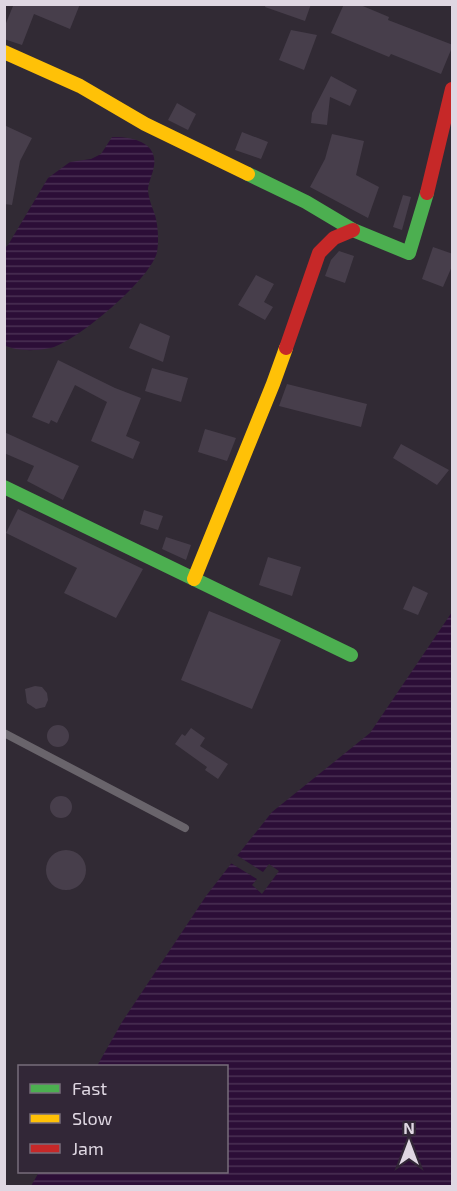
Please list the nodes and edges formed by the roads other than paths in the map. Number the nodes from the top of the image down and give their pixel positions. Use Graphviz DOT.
graph roads {
  1 [pos="4,52"];
  2 [pos="453,89"];
  3 [pos="353,230"];
  4 [pos="4,487"];
  5 [pos="194,579"];
  6 [pos="351,655"];
  7 [pos="4,733"];
  8 [pos="185,828"];
  1 -- 3 [label="street"];
  2 -- 3 [label="street"];
  3 -- 5 [label="street"];
  4 -- 5 [label="street"];
  5 -- 6 [label="street"];
  7 -- 8 [label="lane"];
}
